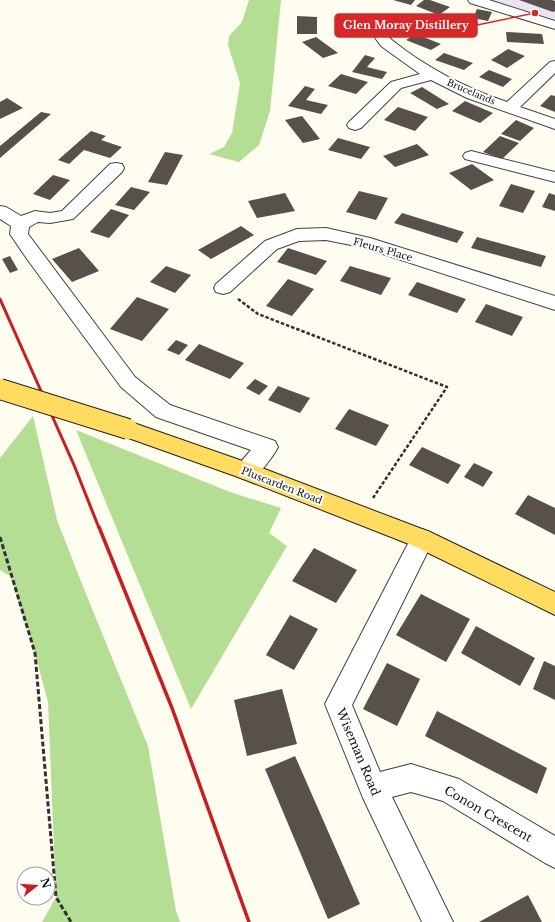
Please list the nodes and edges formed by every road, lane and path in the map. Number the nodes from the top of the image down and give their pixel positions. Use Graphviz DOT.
graph roads {
  1 [pos="475,0"];
  2 [pos="370,21"];
  3 [pos="555,25"];
  4 [pos="555,65"];
  5 [pos="432,75"];
  6 [pos="510,108"];
  7 [pos="555,124"];
  8 [pos="355,125"];
  9 [pos="471,156"];
  10 [pos="555,161"];
  11 [pos="116,168"];
  12 [pos="550,176"];
  13 [pos="0,212"];
  14 [pos="20,224"];
  15 [pos="223,288"];
  16 [pos="555,303"];
  17 [pos="0,389"];
  18 [pos="246,471"];
  19 [pos="361,516"];
  20 [pos="0,537"];
  21 [pos="422,539"];
  22 [pos="555,604"];
  23 [pos="373,788"];
  24 [pos="555,853"];
  25 [pos="71,922"];
  26 [pos="438,922"];
  1 -- 3 [label="street"];
  2 -- 5 [label="street, Brucelands"];
  4 -- 6 [label="street"];
  5 -- 6 [label="street, Brucelands"];
  5 -- 8 [label="street"];
  6 -- 7 [label="street, Brucelands"];
  9 -- 12 [label="street"];
  10 -- 12 [label="street"];
  11 -- 14 [label="street"];
  13 -- 14 [label="street"];
  14 -- 18 [label="street"];
  15 -- 16 [label="street, Fleurs Place"];
  15 -- 19 [label="path"];
  17 -- 18 [label="main road, Pluscarden Road, bridge"];
  18 -- 19 [label="main road, Pluscarden Road"];
  19 -- 21 [label="main road, Pluscarden Road"];
  20 -- 25 [label="path"];
  21 -- 22 [label="main road, Pluscarden Road"];
  21 -- 23 [label="street, Wiseman Road"];
  23 -- 24 [label="street, Conon Crescent"];
  23 -- 26 [label="street, Wiseman Road"];
}
